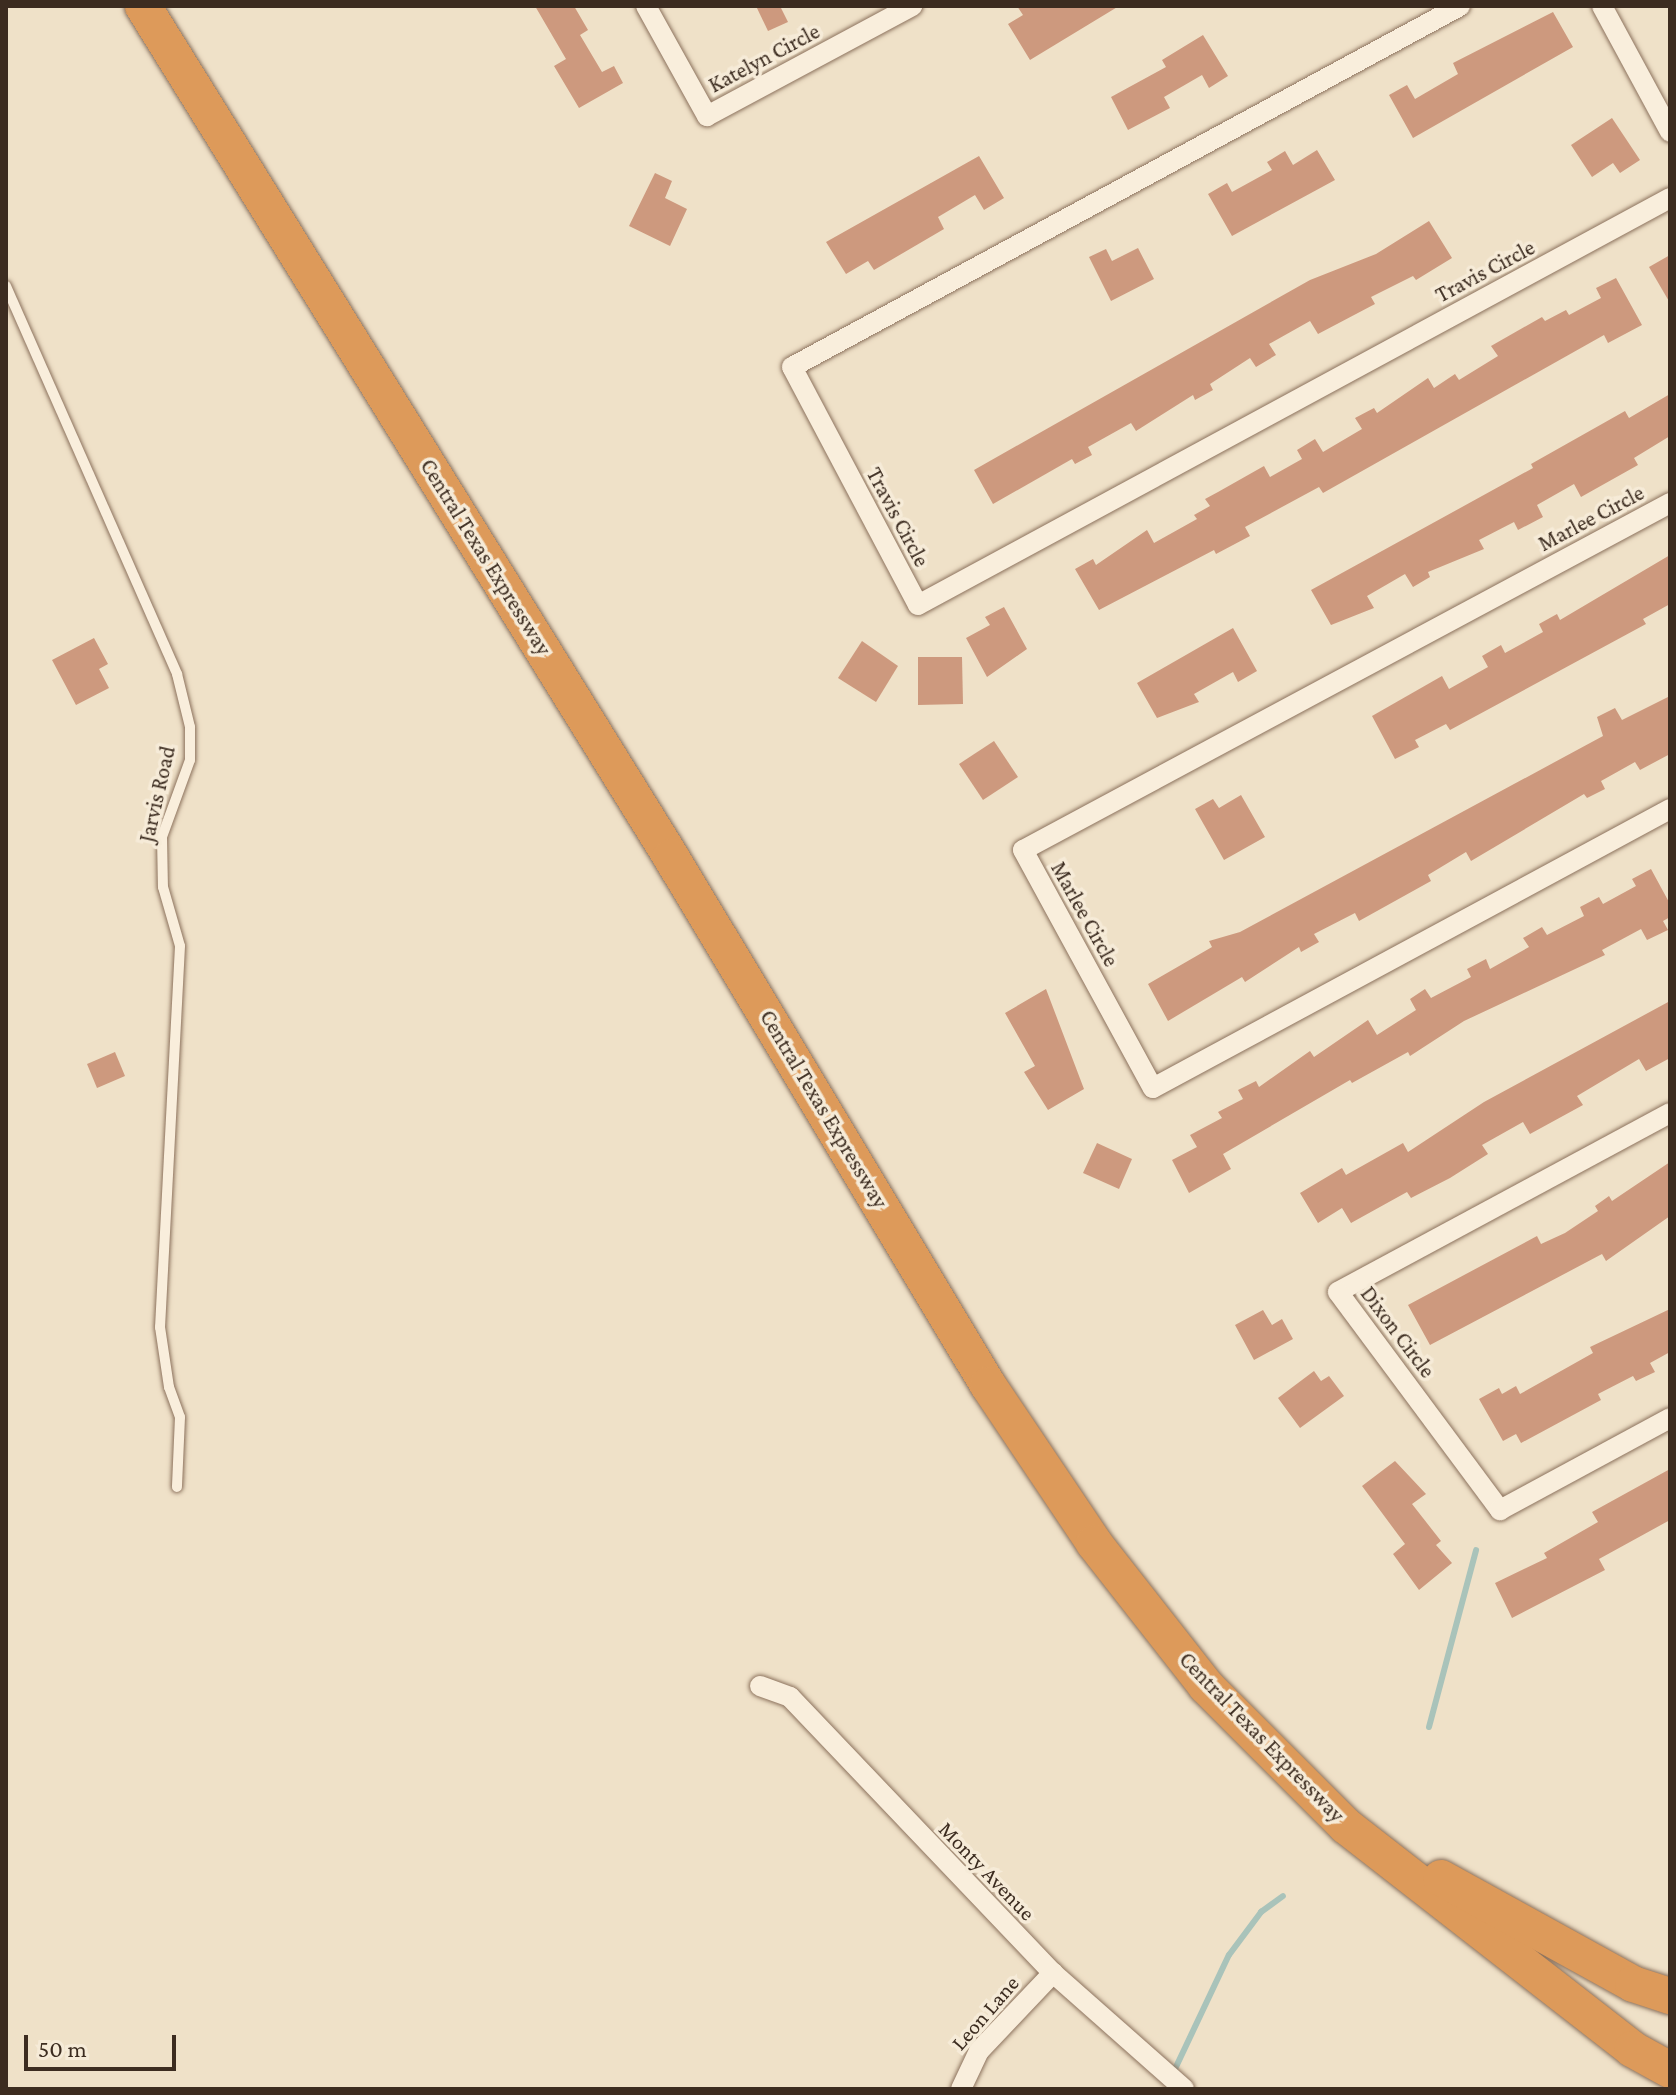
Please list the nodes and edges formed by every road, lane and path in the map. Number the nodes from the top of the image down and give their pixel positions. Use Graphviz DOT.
graph roads {
  1 [pos="143,6"];
  2 [pos="646,6"];
  3 [pos="912,6"];
  4 [pos="1460,6"];
  5 [pos="1602,6"];
  6 [pos="1670,132"];
  7 [pos="1670,198"];
  8 [pos="6,286"];
  9 [pos="1670,503"];
  10 [pos="1670,809"];
  11 [pos="1670,1113"];
  12 [pos="1670,1418"];
  13 [pos="177,1487"];
  14 [pos="760,1686"];
  15 [pos="1346,1826"];
  16 [pos="1053,1973"];
  17 [pos="1670,1996"];
  18 [pos="1632,2049"];
  19 [pos="1670,2070"];
  20 [pos="1670,2077"];
  21 [pos="961,2089"];
  22 [pos="1184,2089"];
  1 -- 15 [label="highway, Central Texas Expressway"];
  2 -- 3 [label="street, Katelyn Circle"];
  4 -- 7 [label="street, Travis Circle"];
  5 -- 6 [label="street"];
  8 -- 13 [label="lane, Jarvis Road"];
  9 -- 10 [label="street, Marlee Circle"];
  11 -- 12 [label="street, Dixon Circle"];
  14 -- 16 [label="street, Monty Avenue"];
  15 -- 17 [label="highway"];
  15 -- 18 [label="highway, Central Texas Expressway"];
  16 -- 21 [label="street, Leon Lane"];
  16 -- 22 [label="street, Monty Avenue"];
  18 -- 19 [label="highway, Central Texas Expressway"];
  18 -- 20 [label="highway"];
}
